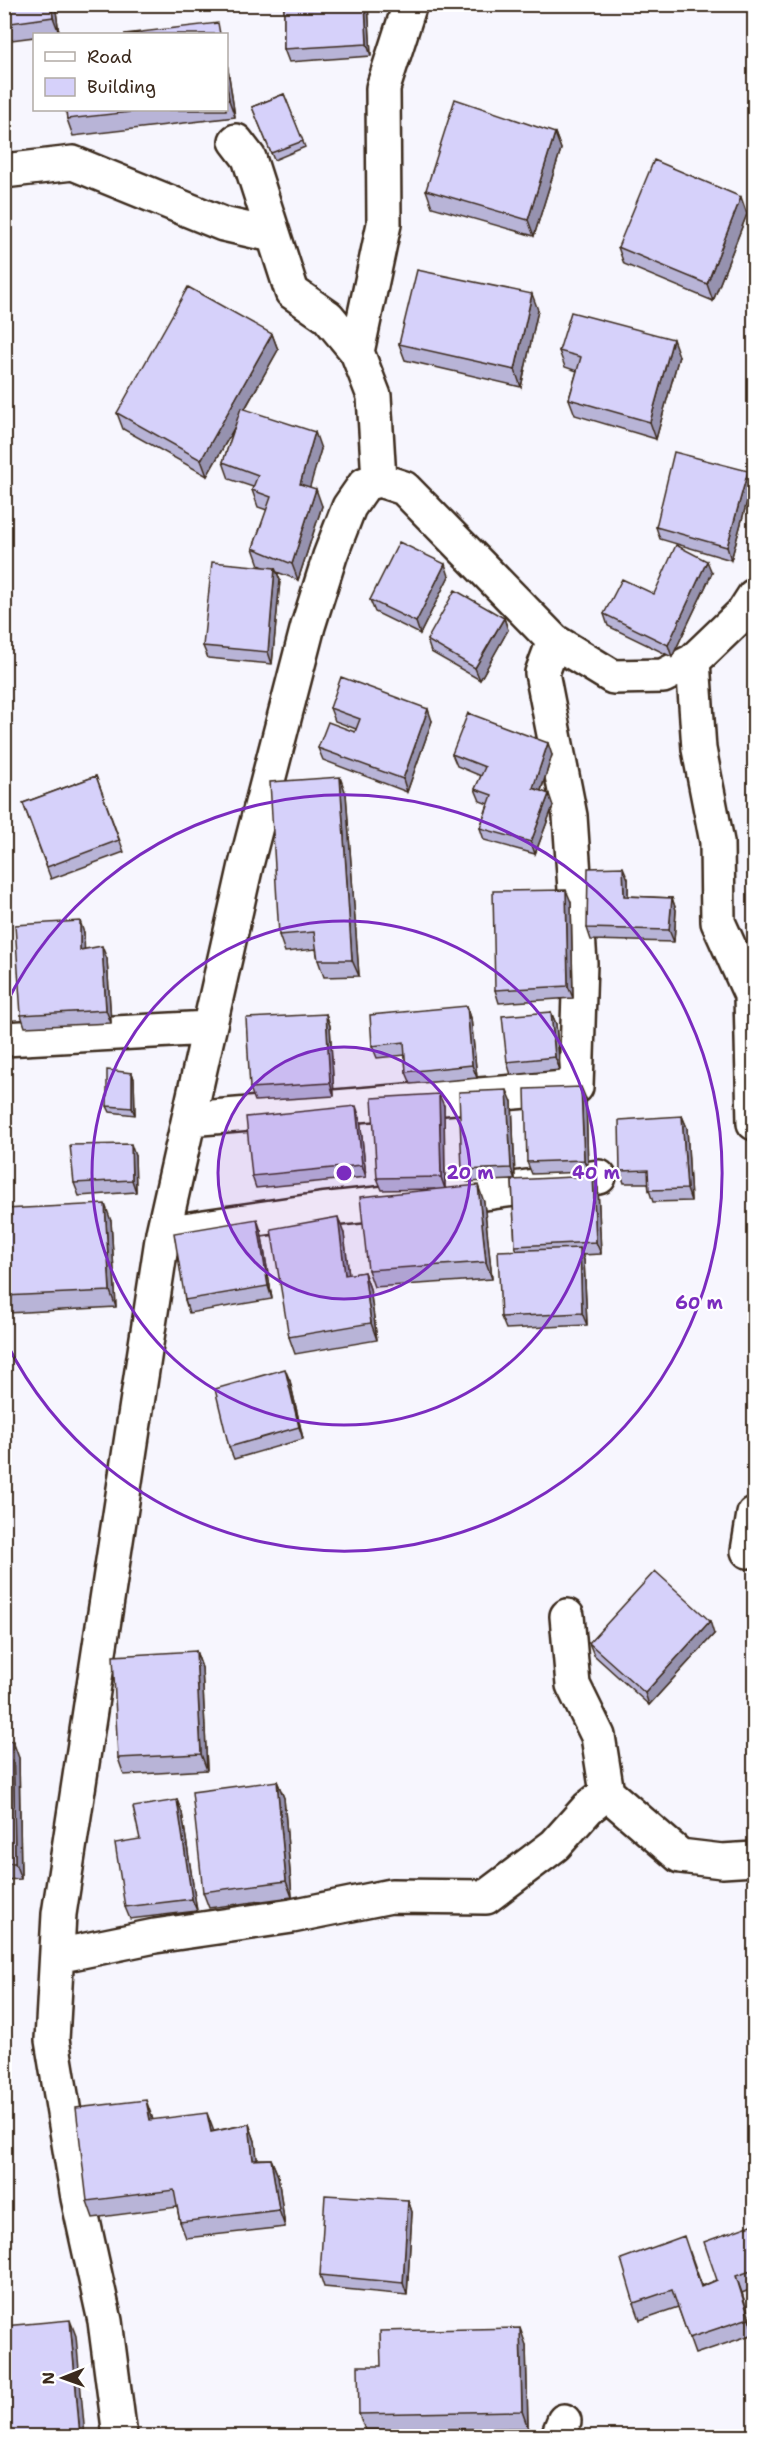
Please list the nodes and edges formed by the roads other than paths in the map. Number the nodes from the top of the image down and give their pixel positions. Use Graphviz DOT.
graph roads {
  1 [pos="410,4"];
  2 [pos="236,141"];
  3 [pos="4,171"];
  4 [pos="272,235"];
  5 [pos="357,352"];
  6 [pos="379,480"];
  7 [pos="754,596"];
  8 [pos="554,641"];
  9 [pos="693,661"];
  10 [pos="753,996"];
  11 [pos="209,1028"];
  12 [pos="4,1039"];
  13 [pos="189,1119"];
  14 [pos="754,1123"];
  15 [pos="599,1177"];
  16 [pos="163,1233"];
  17 [pos="754,1514"];
  18 [pos="748,1551"];
  19 [pos="567,1616"];
  20 [pos="607,1793"];
  21 [pos="754,1859"];
  22 [pos="57,1956"];
  23 [pos="120,2436"];
  1 -- 5 [label="street"];
  2 -- 4 [label="street"];
  3 -- 4 [label="street"];
  4 -- 5 [label="street"];
  5 -- 6 [label="street"];
  6 -- 8 [label="street"];
  6 -- 11 [label="street"];
  7 -- 9 [label="street"];
  8 -- 9 [label="street"];
  8 -- 13 [label="street"];
  9 -- 10 [label="street"];
  10 -- 14 [label="street"];
  11 -- 12 [label="street"];
  11 -- 13 [label="street"];
  13 -- 16 [label="street"];
  15 -- 16 [label="street"];
  16 -- 22 [label="street"];
  17 -- 18 [label="street"];
  19 -- 20 [label="street"];
  20 -- 21 [label="street"];
  20 -- 22 [label="street"];
  22 -- 23 [label="street"];
}
